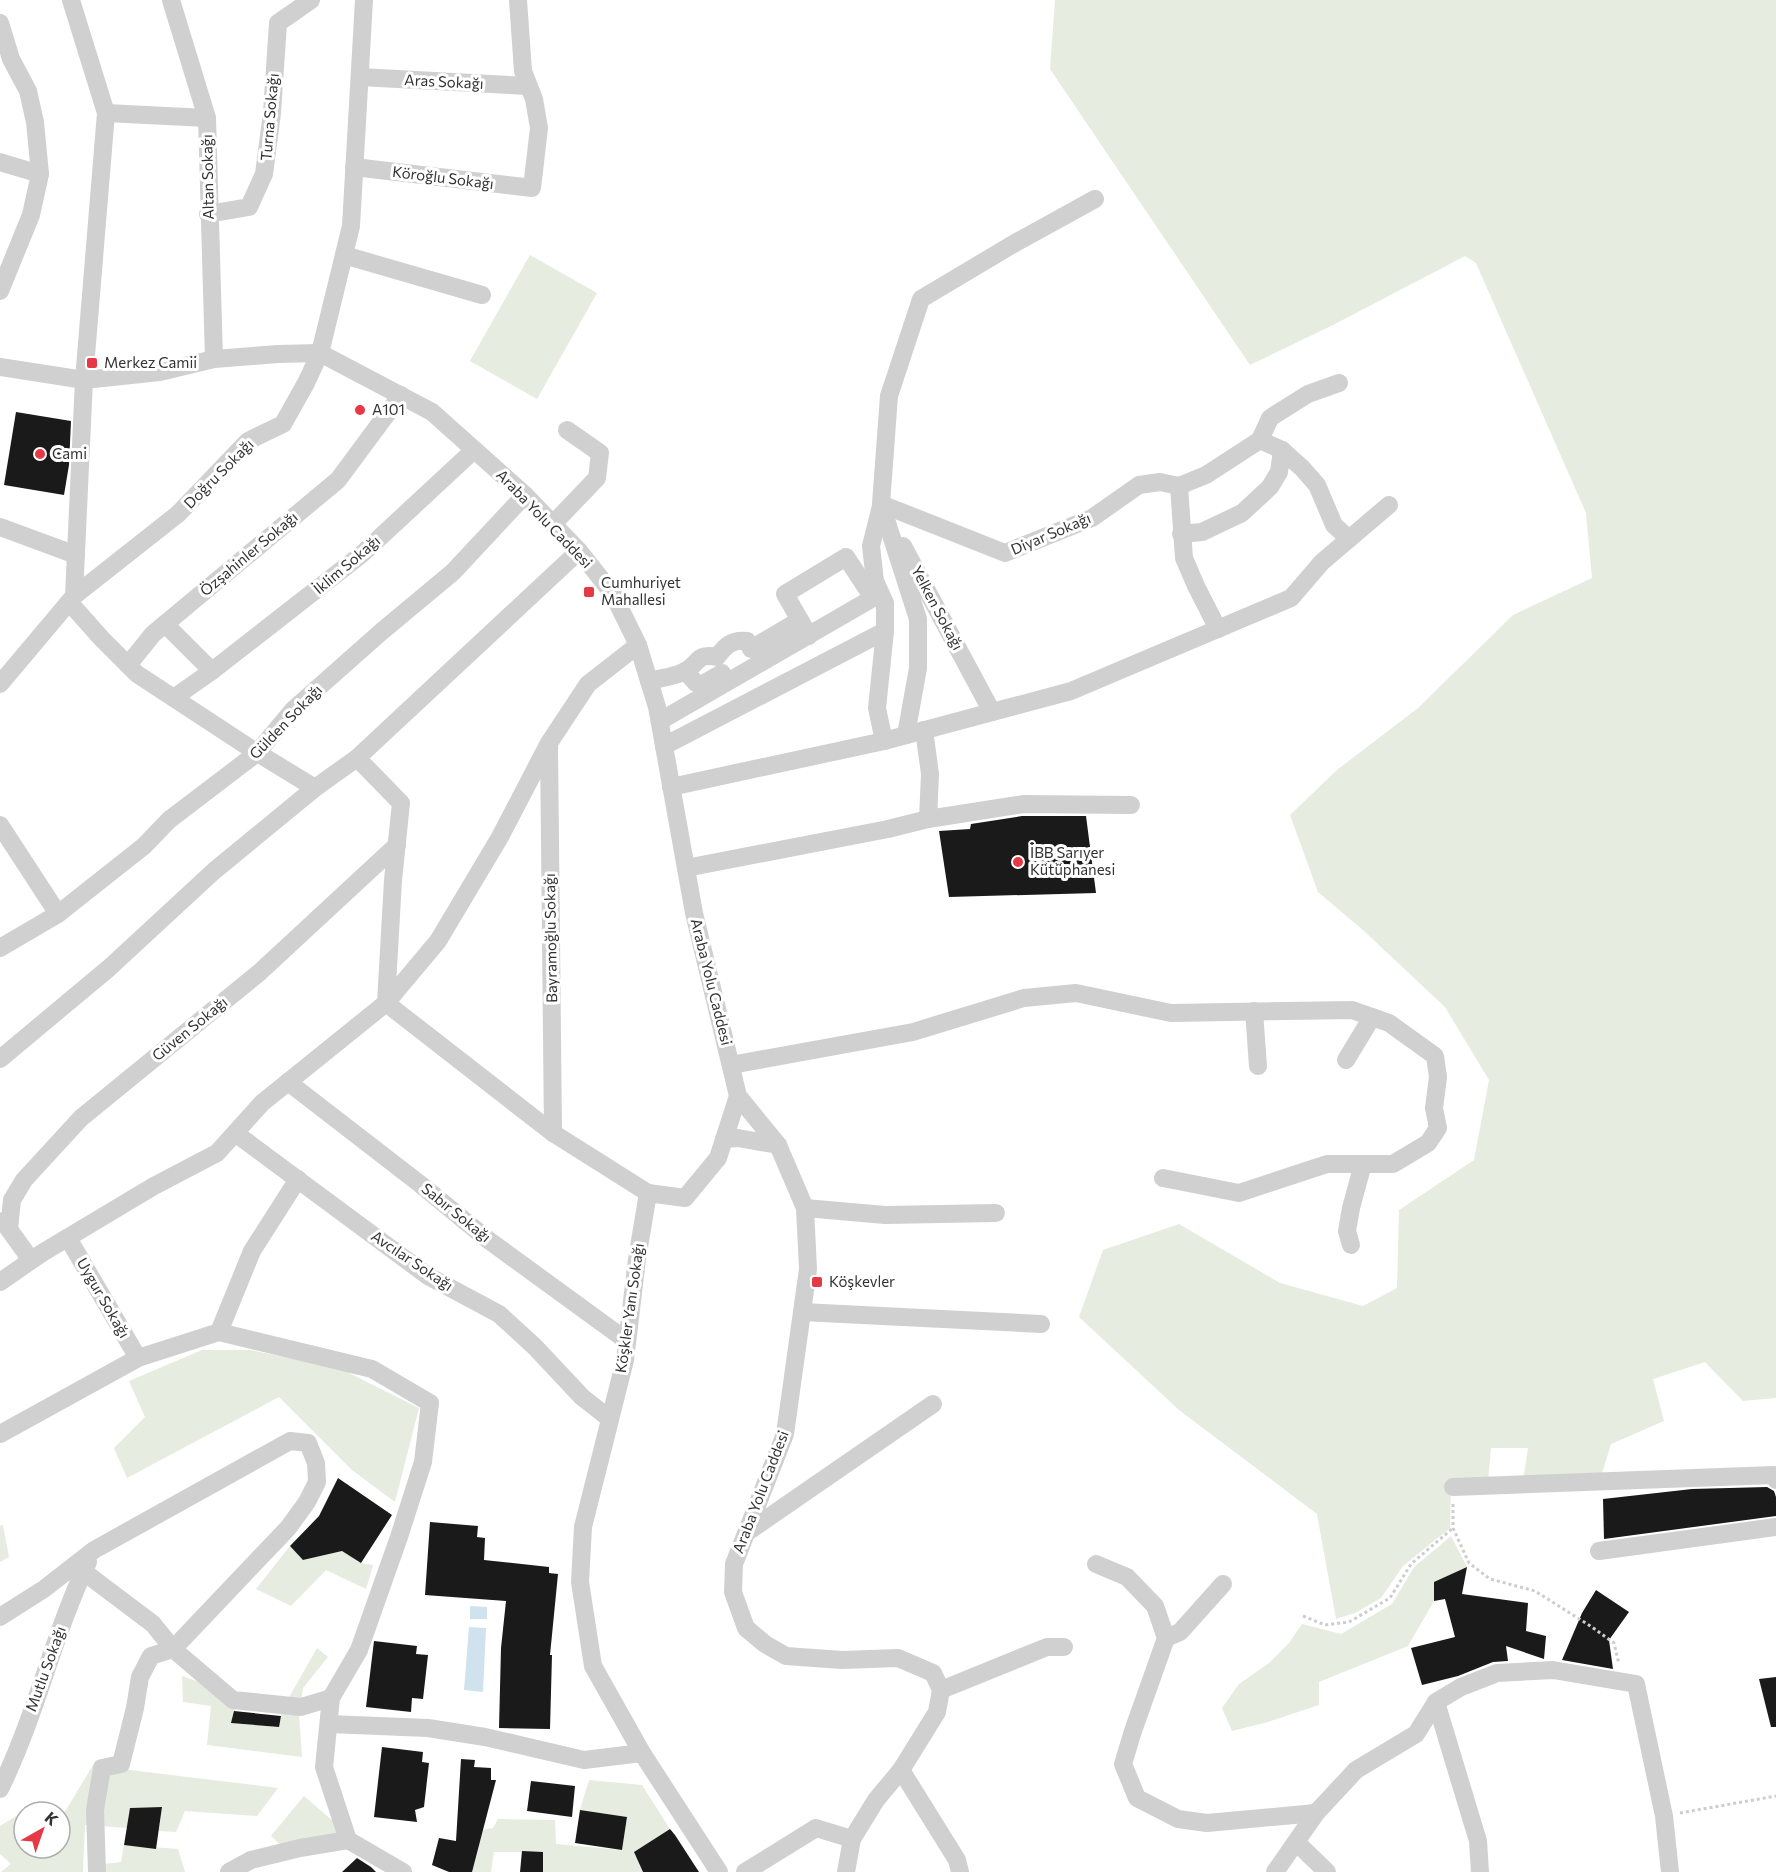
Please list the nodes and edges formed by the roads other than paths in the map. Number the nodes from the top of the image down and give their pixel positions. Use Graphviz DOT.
graph roads {
  1 [pos="71,0"];
  2 [pos="171,0"];
  3 [pos="311,0"];
  4 [pos="364,0"];
  5 [pos="518,0"];
  6 [pos="0,23"];
  7 [pos="360,77"];
  8 [pos="528,86"];
  9 [pos="106,113"];
  10 [pos="207,118"];
  11 [pos="0,162"];
  12 [pos="354,167"];
  13 [pos="39,174"];
  14 [pos="1095,199"];
  15 [pos="208,214"];
  16 [pos="344,255"];
  17 [pos="4,272"];
  18 [pos="0,291"];
  19 [pos="482,295"];
  20 [pos="320,353"];
  21 [pos="214,359"];
  22 [pos="0,367"];
  23 [pos="84,380"];
  24 [pos="1340,383"];
  25 [pos="401,395"];
  26 [pos="567,430"];
  27 [pos="1260,440"];
  28 [pos="474,450"];
  29 [pos="1282,450"];
  30 [pos="1179,486"];
  31 [pos="525,495"];
  32 [pos="881,504"];
  33 [pos="1389,505"];
  34 [pos="553,524"];
  35 [pos="0,527"];
  36 [pos="1181,534"];
  37 [pos="1349,538"];
  38 [pos="579,551"];
  39 [pos="76,555"];
  40 [pos="71,599"];
  41 [pos="165,624"];
  42 [pos="805,628"];
  43 [pos="1218,628"];
  44 [pos="885,631"];
  45 [pos="638,645"];
  46 [pos="128,665"];
  47 [pos="212,671"];
  48 [pos="3,673"];
  49 [pos="649,681"];
  50 [pos="175,697"];
  51 [pos="992,712"];
  52 [pos="660,721"];
  53 [pos="915,733"];
  54 [pos="884,741"];
  55 [pos="549,743"];
  56 [pos="664,746"];
  57 [pos="258,753"];
  58 [pos="357,758"];
  59 [pos="671,787"];
  60 [pos="315,788"];
  61 [pos="1131,805"];
  62 [pos="928,819"];
  63 [pos="0,825"];
  64 [pos="397,845"];
  65 [pos="686,868"];
  66 [pos="58,914"];
  67 [pos="0,948"];
  68 [pos="386,1003"];
  69 [pos="1254,1011"];
  70 [pos="1372,1017"];
  71 [pos="0,1059"];
  72 [pos="1346,1060"];
  73 [pos="731,1065"];
  74 [pos="1258,1066"];
  75 [pos="288,1082"];
  76 [pos="738,1096"];
  77 [pos="235,1133"];
  78 [pos="553,1133"];
  79 [pos="724,1139"];
  80 [pos="778,1145"];
  81 [pos="1364,1164"];
  82 [pos="1163,1178"];
  83 [pos="298,1179"];
  84 [pos="648,1193"];
  85 [pos="806,1208"];
  86 [pos="996,1213"];
  87 [pos="4,1223"];
  88 [pos="68,1238"];
  89 [pos="1351,1245"];
  90 [pos="32,1260"];
  91 [pos="0,1282"];
  92 [pos="802,1312"];
  93 [pos="1041,1324"];
  94 [pos="219,1332"];
  95 [pos="627,1341"];
  96 [pos="138,1358"];
  97 [pos="933,1404"];
  98 [pos="610,1419"];
  99 [pos="0,1434"];
  100 [pos="1776,1480"];
  101 [pos="1453,1487"];
  102 [pos="1776,1527"];
  103 [pos="746,1533"];
  104 [pos="94,1550"];
  105 [pos="1599,1551"];
  106 [pos="1096,1564"];
  107 [pos="84,1572"];
  108 [pos="1223,1584"];
  109 [pos="0,1617"];
  110 [pos="1166,1638"];
  111 [pos="1064,1647"];
  112 [pos="173,1649"];
  113 [pos="941,1690"];
  114 [pos="331,1698"];
  115 [pos="1436,1702"];
  116 [pos="329,1724"];
  117 [pos="642,1753"];
  118 [pos="901,1770"];
  119 [pos="0,1789"];
  120 [pos="1316,1812"];
  121 [pos="852,1839"];
  122 [pos="348,1840"];
  123 [pos="1296,1842"];
  124 [pos="97,1872"];
  125 [pos="229,1872"];
  126 [pos="400,1872"];
  127 [pos="719,1872"];
  128 [pos="745,1872"];
  129 [pos="846,1872"];
  130 [pos="960,1872"];
  131 [pos="1275,1872"];
  132 [pos="1327,1872"];
  133 [pos="1480,1872"];
  134 [pos="1671,1872"];
  1 -- 9 [label="street"];
  2 -- 10 [label="street, Altan Sokağı"];
  3 -- 15 [label="street, Turna Sokağı"];
  4 -- 7 [label="street, Doğru Sokağı"];
  5 -- 8 [label="street"];
  6 -- 13 [label="street"];
  7 -- 8 [label="street, Aras Sokağı"];
  7 -- 12 [label="street, Doğru Sokağı"];
  8 -- 12 [label="street, Köroğlu Sokağı"];
  9 -- 10 [label="street"];
  9 -- 23 [label="street"];
  10 -- 15 [label="street, Altan Sokağı"];
  11 -- 13 [label="street"];
  12 -- 16 [label="street, Doğru Sokağı"];
  13 -- 17 [label="street"];
  14 -- 32 [label="street"];
  15 -- 21 [label="street, Altan Sokağı"];
  16 -- 19 [label="street"];
  16 -- 20 [label="street, Doğru Sokağı"];
  17 -- 18 [label="street"];
  20 -- 21 [label="street, Araba Yolu Caddesi"];
  20 -- 25 [label="street, Araba Yolu Caddesi"];
  20 -- 40 [label="street, Doğru Sokağı"];
  21 -- 23 [label="street, Araba Yolu Caddesi"];
  22 -- 23 [label="street, Araba Yolu Caddesi"];
  23 -- 39 [label="street"];
  24 -- 27 [label="street"];
  25 -- 28 [label="street, Araba Yolu Caddesi"];
  25 -- 41 [label="street, Özşahinler Sokağı"];
  26 -- 34 [label="street"];
  27 -- 29 [label="street"];
  27 -- 30 [label="street"];
  28 -- 31 [label="street, Araba Yolu Caddesi"];
  28 -- 47 [label="street, İklim Sokağı"];
  29 -- 36 [label="street"];
  29 -- 37 [label="street"];
  30 -- 32 [label="street, Diyar Sokağı"];
  30 -- 36 [label="street"];
  31 -- 34 [label="street, Araba Yolu Caddesi"];
  31 -- 57 [label="street, Gülden Sokağı"];
  32 -- 44 [label="street"];
  32 -- 51 [label="street, Yelken Sokağı"];
  32 -- 53 [label="street"];
  33 -- 37 [label="street"];
  34 -- 38 [label="street, Araba Yolu Caddesi"];
  35 -- 39 [label="street"];
  36 -- 43 [label="street"];
  37 -- 43 [label="street"];
  38 -- 45 [label="street, Araba Yolu Caddesi"];
  38 -- 58 [label="street"];
  39 -- 40 [label="street"];
  40 -- 46 [label="street"];
  40 -- 48 [label="street, Doğru Sokağı"];
  41 -- 46 [label="street, Özşahinler Sokağı"];
  41 -- 47 [label="street"];
  42 -- 42 [label="street"];
  42 -- 49 [label="street"];
  42 -- 52 [label="street"];
  43 -- 51 [label="street"];
  44 -- 54 [label="street"];
  44 -- 56 [label="street"];
  45 -- 49 [label="street, Araba Yolu Caddesi"];
  45 -- 55 [label="street"];
  46 -- 50 [label="street"];
  47 -- 50 [label="street"];
  49 -- 52 [label="street, Araba Yolu Caddesi"];
  50 -- 57 [label="street"];
  51 -- 53 [label="street"];
  52 -- 56 [label="street, Araba Yolu Caddesi"];
  53 -- 54 [label="street"];
  53 -- 62 [label="street"];
  54 -- 59 [label="street"];
  55 -- 68 [label="street"];
  55 -- 78 [label="street, Bayramoğlu Sokağı"];
  56 -- 59 [label="street, Araba Yolu Caddesi"];
  57 -- 60 [label="street"];
  57 -- 66 [label="street, Gülden Sokağı"];
  58 -- 60 [label="street"];
  58 -- 64 [label="street"];
  59 -- 65 [label="street, Araba Yolu Caddesi"];
  60 -- 71 [label="street"];
  61 -- 62 [label="street"];
  62 -- 65 [label="street"];
  63 -- 66 [label="street"];
  64 -- 68 [label="street"];
  64 -- 87 [label="street, Güven Sokağı"];
  65 -- 73 [label="street, Araba Yolu Caddesi"];
  66 -- 67 [label="street, Gülden Sokağı"];
  68 -- 75 [label="street"];
  68 -- 78 [label="street"];
  69 -- 70 [label="street"];
  69 -- 73 [label="street"];
  69 -- 74 [label="street"];
  70 -- 72 [label="street"];
  70 -- 81 [label="street"];
  73 -- 76 [label="street, Araba Yolu Caddesi"];
  75 -- 77 [label="street"];
  75 -- 95 [label="street, Sabır Sokağı"];
  76 -- 79 [label="street"];
  76 -- 80 [label="street, Araba Yolu Caddesi"];
  77 -- 83 [label="street, Avcılar Sokağı"];
  77 -- 88 [label="street"];
  78 -- 84 [label="street"];
  79 -- 80 [label="street"];
  79 -- 84 [label="street"];
  80 -- 85 [label="street, Araba Yolu Caddesi"];
  81 -- 82 [label="street"];
  81 -- 89 [label="street"];
  83 -- 94 [label="street"];
  83 -- 98 [label="street, Avcılar Sokağı"];
  84 -- 95 [label="street, Köşkler Yanı Sokağı"];
  85 -- 86 [label="street"];
  85 -- 92 [label="street, Araba Yolu Caddesi"];
  87 -- 90 [label="street"];
  88 -- 90 [label="street"];
  88 -- 96 [label="street, Uygur Sokağı"];
  90 -- 91 [label="street"];
  92 -- 93 [label="street"];
  92 -- 103 [label="street, Araba Yolu Caddesi"];
  94 -- 96 [label="street"];
  94 -- 114 [label="street"];
  95 -- 98 [label="street, Köşkler Yanı Sokağı"];
  96 -- 99 [label="street"];
  97 -- 103 [label="street"];
  98 -- 117 [label="street, Köşkler Yanı Sokağı"];
  100 -- 101 [label="street"];
  102 -- 105 [label="street"];
  103 -- 113 [label="street, Araba Yolu Caddesi"];
  104 -- 107 [label="street, Mutlu Sokağı"];
  104 -- 109 [label="street"];
  104 -- 112 [label="street"];
  106 -- 110 [label="street"];
  107 -- 112 [label="street"];
  107 -- 119 [label="street, Mutlu Sokağı"];
  108 -- 110 [label="street"];
  110 -- 120 [label="street"];
  111 -- 113 [label="street"];
  112 -- 114 [label="street"];
  112 -- 124 [label="street"];
  113 -- 118 [label="street"];
  114 -- 116 [label="street"];
  115 -- 120 [label="street"];
  115 -- 133 [label="street"];
  115 -- 134 [label="street"];
  116 -- 117 [label="street"];
  116 -- 122 [label="street"];
  117 -- 127 [label="street, Köşkler Yanı Sokağı"];
  118 -- 121 [label="street"];
  118 -- 130 [label="street"];
  120 -- 123 [label="street"];
  121 -- 128 [label="street"];
  121 -- 129 [label="street"];
  122 -- 125 [label="street"];
  122 -- 126 [label="street"];
  123 -- 131 [label="street"];
  123 -- 132 [label="street"];
}
